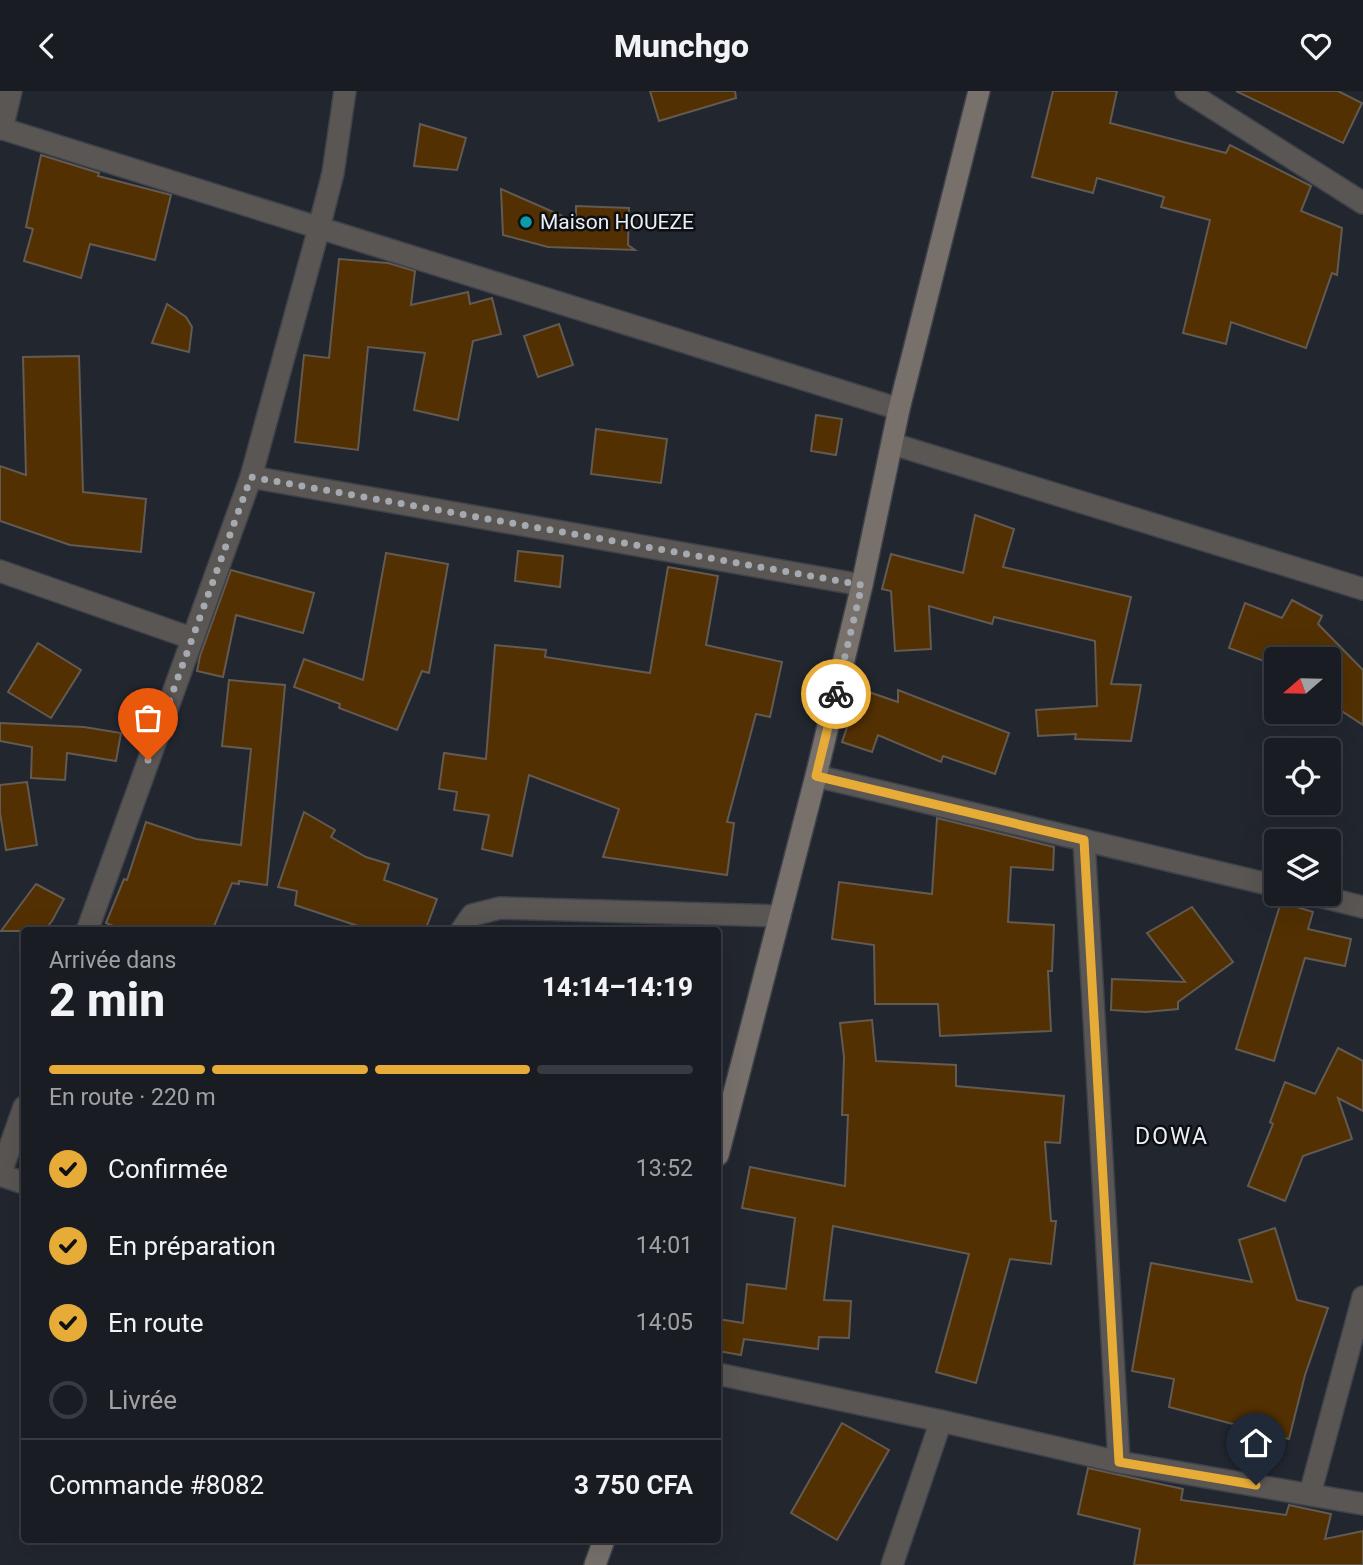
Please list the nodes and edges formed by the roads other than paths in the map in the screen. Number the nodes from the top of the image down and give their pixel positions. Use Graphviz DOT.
graph roads {
  1 [pos="11,91"];
  2 [pos="345,91"];
  3 [pos="979,91"];
  4 [pos="1186,91"];
  5 [pos="1,129"];
  6 [pos="1363,203"];
  7 [pos="319,228"];
  8 [pos="899,409"];
  9 [pos="892,444"];
  10 [pos="251,477"];
  11 [pos="0,571"];
  12 [pos="862,585"];
  13 [pos="1363,589"];
  14 [pos="191,638"];
  15 [pos="816,776"];
  16 [pos="1084,840"];
  17 [pos="1264,883"];
  18 [pos="1341,902"];
  19 [pos="1363,907"];
  20 [pos="779,916"];
  21 [pos="88,927"];
  22 [pos="464,927"];
  23 [pos="21,1116"];
  24 [pos="721,1143"];
  25 [pos="0,1175"];
  26 [pos="21,1182"];
  27 [pos="1363,1297"];
  28 [pos="721,1375"];
  29 [pos="942,1421"];
  30 [pos="1119,1462"];
  31 [pos="1310,1494"];
  32 [pos="1363,1504"];
  33 [pos="603,1543"];
  34 [pos="595,1565"];
  35 [pos="892,1565"];
  1 -- 5 [label="street"];
  2 -- 7 [label="street"];
  3 -- 8 [label="main road"];
  4 -- 6 [label="street"];
  5 -- 7 [label="street"];
  7 -- 8 [label="street"];
  7 -- 10 [label="street"];
  8 -- 9 [label="main road"];
  9 -- 12 [label="main road"];
  9 -- 13 [label="street"];
  10 -- 12 [label="street"];
  10 -- 14 [label="street"];
  11 -- 14 [label="street"];
  12 -- 15 [label="main road"];
  14 -- 21 [label="street"];
  15 -- 16 [label="street"];
  15 -- 20 [label="main road"];
  16 -- 17 [label="street"];
  16 -- 30 [label="street"];
  18 -- 19 [label="street"];
  20 -- 22 [label="street"];
  20 -- 24 [label="main road"];
  23 -- 25 [label="street"];
  25 -- 26 [label="street"];
  27 -- 31 [label="street"];
  28 -- 29 [label="street"];
  29 -- 30 [label="street"];
  29 -- 35 [label="street"];
  30 -- 31 [label="street"];
  31 -- 32 [label="street"];
  33 -- 34 [label="main road"];
}
